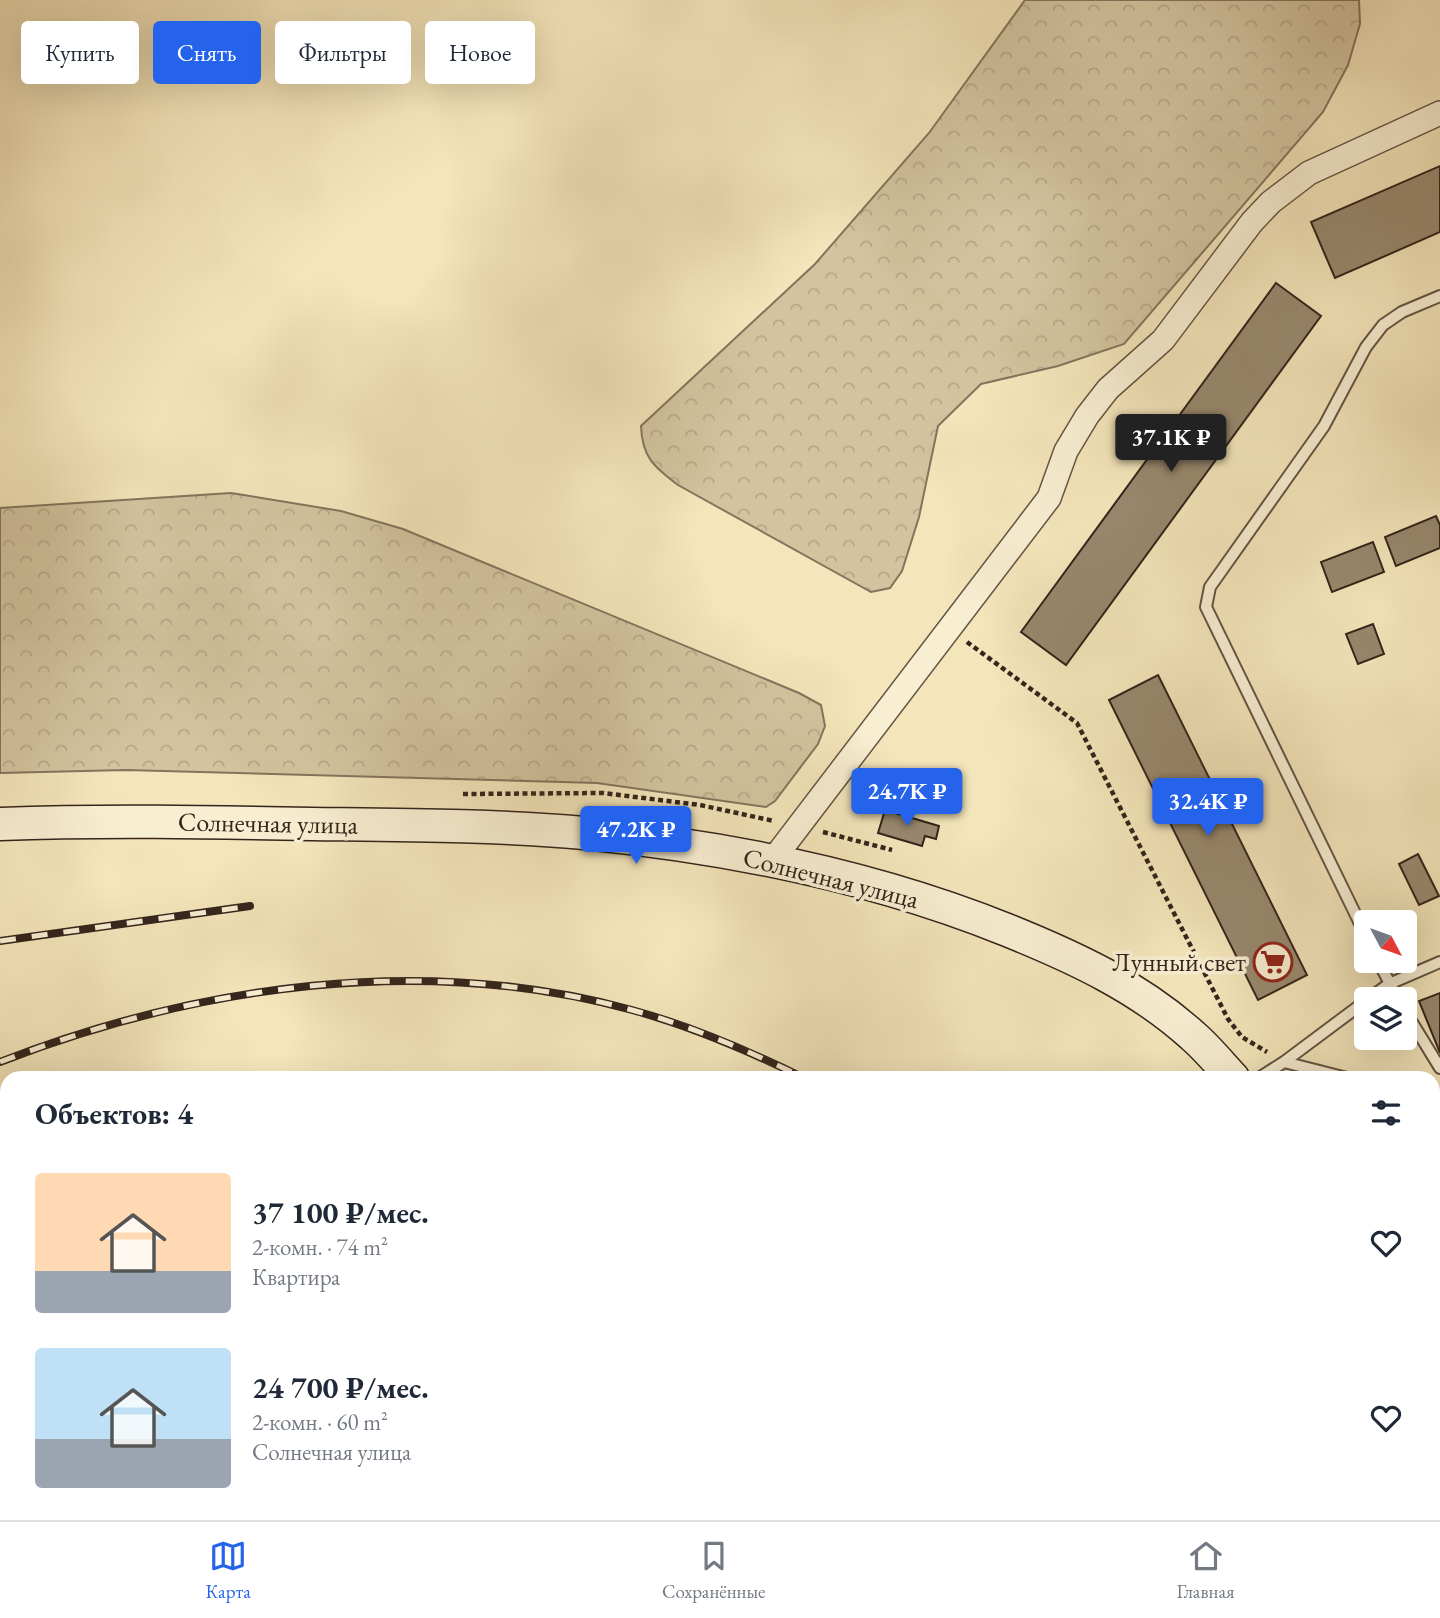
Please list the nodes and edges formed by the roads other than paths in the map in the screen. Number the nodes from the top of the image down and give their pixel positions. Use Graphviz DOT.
graph roads {
  1 [pos="1440,113"];
  2 [pos="1440,296"];
  3 [pos="0,824"];
  4 [pos="772,861"];
  5 [pos="1354,911"];
  6 [pos="1440,962"];
  7 [pos="1384,973"];
  8 [pos="1389,984"];
  9 [pos="1385,987"];
  10 [pos="1391,987"];
  11 [pos="1354,1010"];
  12 [pos="1417,1031"];
  13 [pos="1284,1062"];
  14 [pos="1440,1068"];
  15 [pos="1226,1071"];
  16 [pos="1270,1071"];
  17 [pos="1319,1071"];
  1 -- 4 [label="street"];
  2 -- 5 [label="lane"];
  3 -- 4 [label="street, Солнечная улица"];
  4 -- 15 [label="street, Солнечная улица"];
  6 -- 8 [label="lane"];
  7 -- 8 [label="lane"];
  8 -- 9 [label="lane"];
  8 -- 10 [label="lane"];
  11 -- 13 [label="lane"];
  12 -- 14 [label="lane"];
  13 -- 16 [label="lane"];
  13 -- 17 [label="lane"];
}
